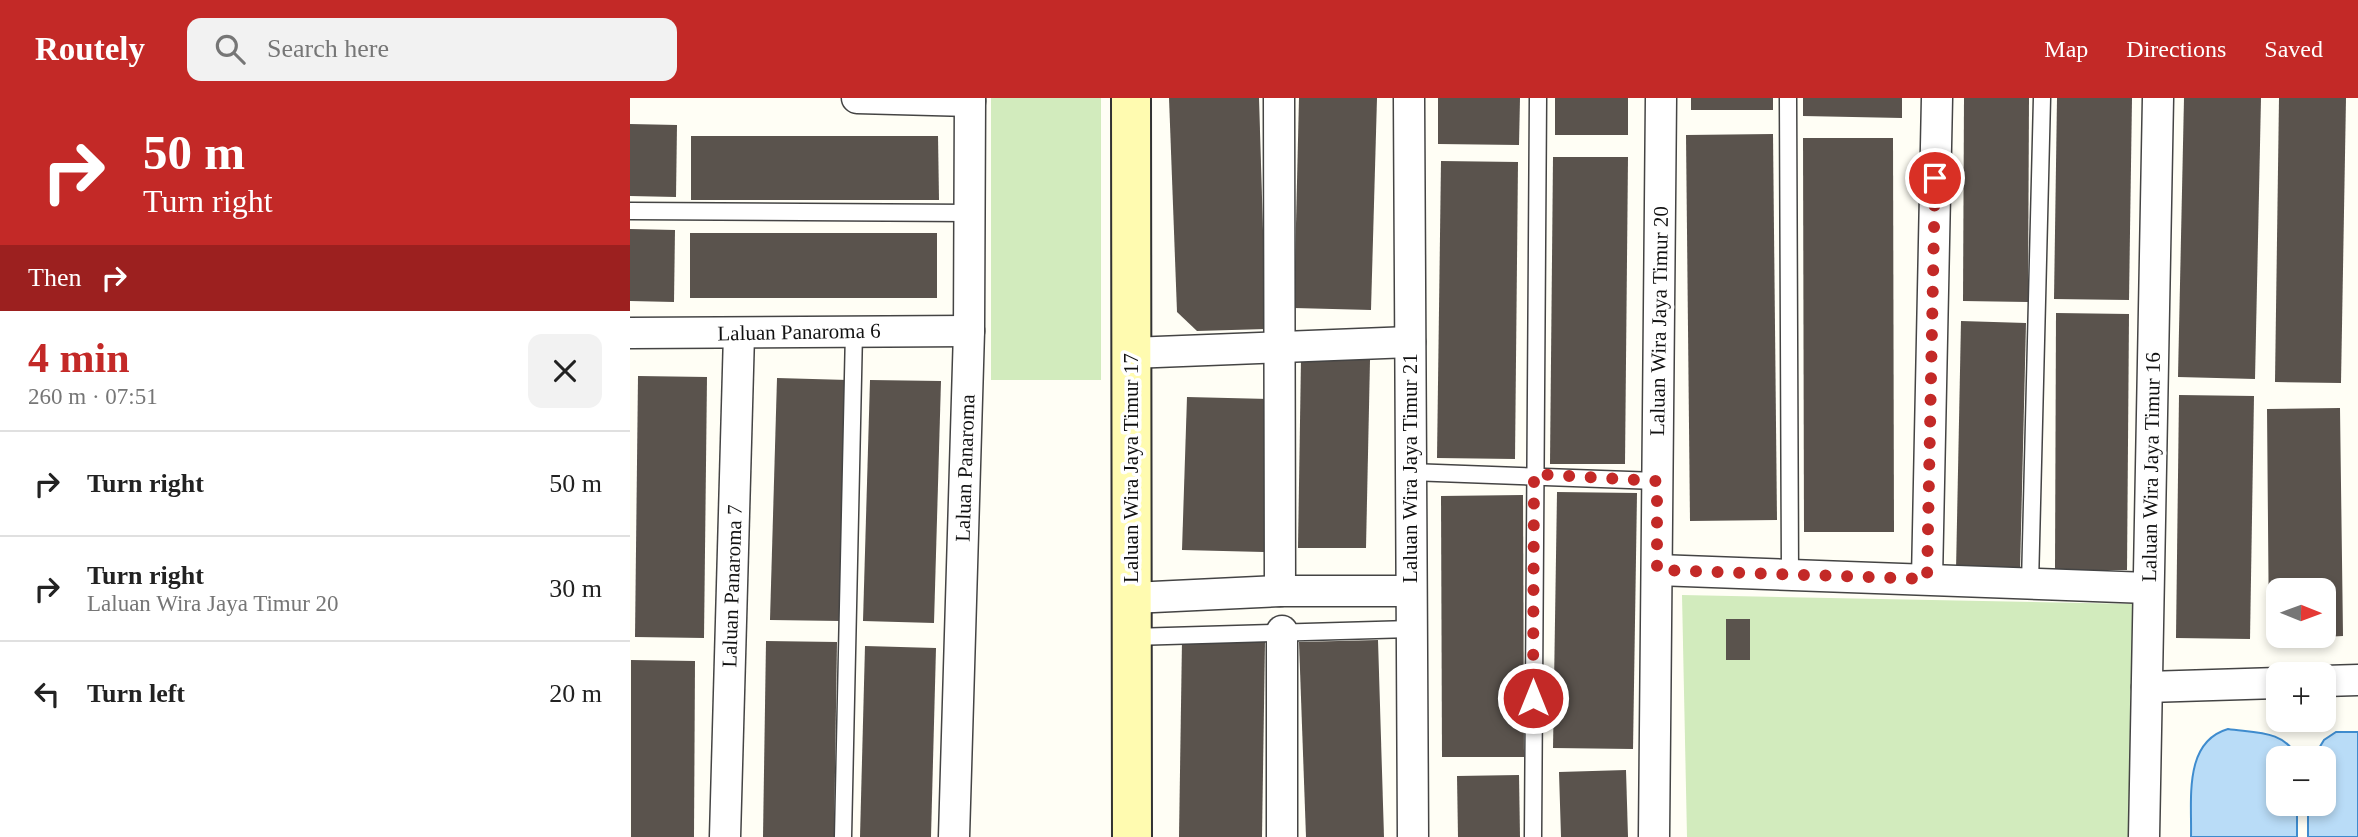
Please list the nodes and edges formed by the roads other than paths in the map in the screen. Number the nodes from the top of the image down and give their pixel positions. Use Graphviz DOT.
graph roads {
  1 [pos="859,98"];
  2 [pos="1131,98"];
  3 [pos="1279,98"];
  4 [pos="1409,98"];
  5 [pos="1538,98"];
  6 [pos="1661,98"];
  7 [pos="1788,98"];
  8 [pos="1937,98"];
  9 [pos="2042,98"];
  10 [pos="2158,98"];
  11 [pos="970,100"];
  12 [pos="630,211"];
  13 [pos="971,214"];
  14 [pos="854,331"];
  15 [pos="969,331"];
  16 [pos="630,333"];
  17 [pos="739,334"];
  18 [pos="1410,342"];
  19 [pos="1279,347"];
  20 [pos="1131,353"];
  21 [pos="1410,472"];
  22 [pos="1534,474"];
  23 [pos="1657,481"];
  24 [pos="1657,570"];
  25 [pos="1790,575"];
  26 [pos="1927,579"];
  27 [pos="2030,583"];
  28 [pos="2148,588"];
  29 [pos="1280,591"];
  30 [pos="1411,591"];
  31 [pos="1132,598"];
  32 [pos="1411,629"];
  33 [pos="1282,631"];
  34 [pos="1132,637"];
  35 [pos="2358,680"];
  36 [pos="2336,681"];
  37 [pos="2266,683"];
  38 [pos="2147,687"];
  39 [pos="724,837"];
  40 [pos="843,837"];
  41 [pos="954,837"];
  42 [pos="1132,837"];
  43 [pos="1282,837"];
  44 [pos="1413,837"];
  45 [pos="1533,837"];
  46 [pos="1654,837"];
  47 [pos="2144,837"];
  1 -- 11 [label="street"];
  2 -- 20 [label="street, Laluan Wira Jaya Timur 17"];
  3 -- 19 [label="street"];
  4 -- 18 [label="street, Laluan Wira Jaya Timur 21"];
  5 -- 22 [label="lane"];
  6 -- 23 [label="street, Laluan Wira Jaya Timur 20"];
  7 -- 25 [label="lane"];
  8 -- 26 [label="street"];
  9 -- 27 [label="lane"];
  10 -- 28 [label="street, Laluan Wira Jaya Timur 16"];
  11 -- 13 [label="street, Laluan Panaroma"];
  12 -- 13 [label="lane"];
  13 -- 15 [label="street, Laluan Panaroma"];
  14 -- 15 [label="street, Laluan Panaroma 6"];
  14 -- 17 [label="street, Laluan Panaroma 6"];
  14 -- 40 [label="lane"];
  15 -- 41 [label="street, Laluan Panaroma"];
  16 -- 17 [label="street, Laluan Panaroma 6"];
  17 -- 39 [label="street, Laluan Panaroma 7"];
  18 -- 19 [label="street"];
  18 -- 21 [label="street, Laluan Wira Jaya Timur 21"];
  19 -- 20 [label="street"];
  19 -- 29 [label="street"];
  20 -- 31 [label="street, Laluan Wira Jaya Timur 17"];
  21 -- 22 [label="lane"];
  21 -- 30 [label="street, Laluan Wira Jaya Timur 21"];
  22 -- 23 [label="lane"];
  22 -- 45 [label="lane"];
  23 -- 24 [label="street, Laluan Wira Jaya Timur 20"];
  24 -- 25 [label="street"];
  24 -- 46 [label="street, Laluan Wira Jaya Timur 20"];
  25 -- 26 [label="street"];
  26 -- 27 [label="street"];
  27 -- 28 [label="street"];
  28 -- 38 [label="street, Laluan Wira Jaya Timur 16"];
  29 -- 30 [label="street"];
  29 -- 31 [label="street"];
  30 -- 32 [label="street, Laluan Wira Jaya Timur 21"];
  31 -- 34 [label="street, Laluan Wira Jaya Timur 17"];
  32 -- 33 [label="lane"];
  32 -- 44 [label="street, Laluan Wira Jaya Timur 21"];
  33 -- 34 [label="lane"];
  33 -- 43 [label="street"];
  34 -- 42 [label="street, Laluan Wira Jaya Timur 17"];
  35 -- 36 [label="street"];
  37 -- 38 [label="street"];
  38 -- 47 [label="street, Laluan Wira Jaya Timur 16"];
}
